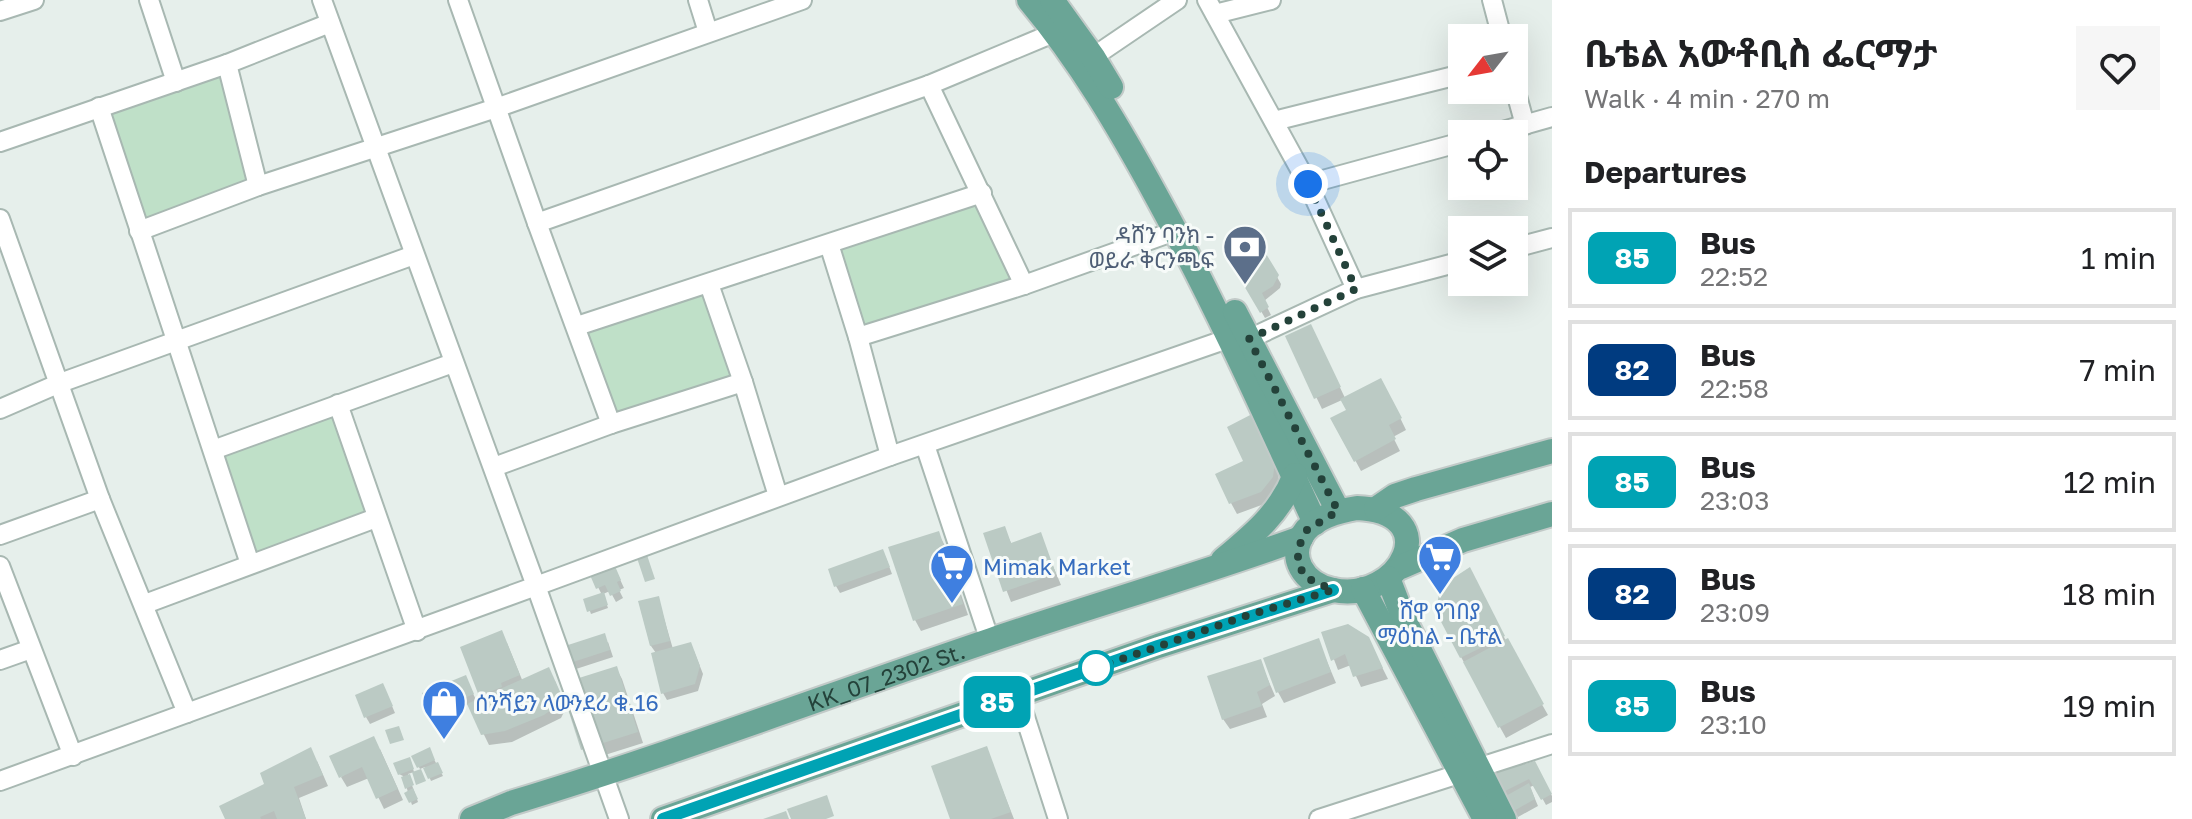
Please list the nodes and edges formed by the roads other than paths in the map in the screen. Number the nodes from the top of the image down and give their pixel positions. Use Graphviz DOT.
graph roads {
  1 [pos="34,0"];
  2 [pos="149,0"];
  3 [pos="322,0"];
  4 [pos="458,0"];
  5 [pos="698,0"];
  6 [pos="802,0"];
  7 [pos="1029,0"];
  8 [pos="1052,0"];
  9 [pos="1177,0"];
  10 [pos="1271,0"];
  11 [pos="1492,0"];
  12 [pos="1211,7"];
  13 [pos="0,11"];
  14 [pos="330,23"];
  15 [pos="1498,24"];
  16 [pos="708,32"];
  17 [pos="1056,32"];
  18 [pos="1093,57"];
  19 [pos="227,64"];
  20 [pos="1448,78"];
  21 [pos="176,82"];
  22 [pos="929,85"];
  23 [pos="99,107"];
  24 [pos="496,108"];
  25 [pos="1552,117"];
  26 [pos="1274,121"];
  27 [pos="1528,124"];
  28 [pos="0,142"];
  29 [pos="1448,146"];
  30 [pos="377,147"];
  31 [pos="1308,184"];
  32 [pos="258,186"];
  33 [pos="982,193"];
  34 [pos="0,219"];
  35 [pos="537,223"];
  36 [pos="139,231"];
  37 [pos="1175,231"];
  38 [pos="1552,238"];
  39 [pos="829,244"];
  40 [pos="1528,244"];
  41 [pos="414,255"];
  42 [pos="1448,265"];
  43 [pos="709,284"];
  44 [pos="1024,285"];
  45 [pos="1356,289"];
  46 [pos="577,326"];
  47 [pos="858,337"];
  48 [pos="1239,338"];
  49 [pos="176,340"];
  50 [pos="453,363"];
  51 [pos="743,382"];
  52 [pos="60,383"];
  53 [pos="338,404"];
  54 [pos="0,409"];
  55 [pos="611,424"];
  56 [pos="925,445"];
  57 [pos="213,450"];
  58 [pos="1552,451"];
  59 [pos="890,456"];
  60 [pos="494,467"];
  61 [pos="1295,475"];
  62 [pos="1322,478"];
  63 [pos="778,496"];
  64 [pos="100,499"];
  65 [pos="1385,502"];
  66 [pos="1338,511"];
  67 [pos="1552,514"];
  68 [pos="376,518"];
  69 [pos="1308,530"];
  70 [pos="0,535"];
  71 [pos="1432,553"];
  72 [pos="250,564"];
  73 [pos="0,566"];
  74 [pos="1211,570"];
  75 [pos="1394,572"];
  76 [pos="536,586"];
  77 [pos="1363,589"];
  78 [pos="1333,590"];
  79 [pos="145,604"];
  80 [pos="1285,605"];
  81 [pos="1394,624"];
  82 [pos="417,631"];
  83 [pos="990,641"];
  84 [pos="31,649"];
  85 [pos="0,660"];
  86 [pos="1018,695"];
  87 [pos="187,713"];
  88 [pos="1552,744"];
  89 [pos="73,756"];
  90 [pos="1470,772"];
  91 [pos="603,775"];
  92 [pos="0,781"];
  93 [pos="1340,816"];
  94 [pos="472,819"];
  95 [pos="619,819"];
  96 [pos="663,819"];
  97 [pos="1058,819"];
  98 [pos="1319,819"];
  99 [pos="1485,819"];
  100 [pos="1504,819"];
  1 -- 13 [label="street"];
  2 -- 21 [label="street"];
  3 -- 14 [label="street"];
  4 -- 24 [label="street"];
  5 -- 16 [label="street"];
  6 -- 16 [label="street"];
  7 -- 17 [label="main road"];
  8 -- 18 [label="main road"];
  9 -- 18 [label="street"];
  10 -- 12 [label="street"];
  11 -- 15 [label="street"];
  12 -- 26 [label="street"];
  14 -- 19 [label="street"];
  14 -- 30 [label="street"];
  16 -- 24 [label="street"];
  17 -- 22 [label="street"];
  17 -- 37 [label="main road"];
  18 -- 48 [label="main road"];
  19 -- 21 [label="street"];
  19 -- 32 [label="street"];
  20 -- 26 [label="street"];
  21 -- 23 [label="street"];
  22 -- 33 [label="street"];
  22 -- 35 [label="street"];
  23 -- 28 [label="street"];
  23 -- 36 [label="street"];
  24 -- 30 [label="street"];
  24 -- 35 [label="street"];
  25 -- 27 [label="street"];
  26 -- 31 [label="street"];
  29 -- 31 [label="street"];
  30 -- 32 [label="street"];
  30 -- 41 [label="street"];
  31 -- 45 [label="street"];
  32 -- 36 [label="street"];
  33 -- 39 [label="street"];
  33 -- 44 [label="street"];
  34 -- 52 [label="street"];
  35 -- 46 [label="street"];
  36 -- 49 [label="street"];
  37 -- 44 [label="street"];
  37 -- 48 [label="main road"];
  38 -- 40 [label="street"];
  39 -- 43 [label="street"];
  39 -- 47 [label="street"];
  41 -- 49 [label="street"];
  41 -- 50 [label="street"];
  42 -- 45 [label="street"];
  43 -- 46 [label="street"];
  43 -- 51 [label="street"];
  44 -- 47 [label="street"];
  45 -- 48 [label="street"];
  46 -- 55 [label="street"];
  47 -- 59 [label="street"];
  48 -- 56 [label="street"];
  48 -- 61 [label="main road"];
  48 -- 62 [label="main road"];
  49 -- 52 [label="street"];
  49 -- 57 [label="street"];
  50 -- 53 [label="street"];
  50 -- 60 [label="street"];
  51 -- 55 [label="street"];
  51 -- 63 [label="street"];
  52 -- 54 [label="street"];
  52 -- 64 [label="street"];
  53 -- 57 [label="street"];
  53 -- 68 [label="street"];
  55 -- 60 [label="street"];
  56 -- 59 [label="street"];
  56 -- 83 [label="street"];
  57 -- 72 [label="street"];
  58 -- 65 [label="main road"];
  59 -- 63 [label="street"];
  60 -- 76 [label="street"];
  61 -- 69 [label="main road"];
  61 -- 74 [label="main road"];
  62 -- 65 [label="main road"];
  62 -- 66 [label="main road"];
  63 -- 76 [label="street"];
  64 -- 70 [label="street"];
  64 -- 79 [label="street"];
  65 -- 66 [label="main road"];
  65 -- 75 [label="main road"];
  66 -- 69 [label="main road"];
  67 -- 71 [label="main road"];
  68 -- 72 [label="street"];
  68 -- 82 [label="street"];
  69 -- 74 [label="main road, KK_07_2302 St."];
  69 -- 78 [label="main road"];
  71 -- 75 [label="main road"];
  71 -- 81 [label="main road"];
  72 -- 79 [label="street"];
  73 -- 84 [label="street"];
  74 -- 83 [label="main road, KK_07_2302 St."];
  75 -- 77 [label="main road"];
  75 -- 81 [label="main road"];
  76 -- 82 [label="street"];
  76 -- 91 [label="street"];
  77 -- 78 [label="main road"];
  77 -- 81 [label="main road"];
  78 -- 80 [label="main road"];
  79 -- 87 [label="street"];
  80 -- 81 [label="main road"];
  80 -- 86 [label="main road"];
  81 -- 90 [label="main road"];
  82 -- 87 [label="street"];
  83 -- 91 [label="main road, KK_07_2302 St."];
  84 -- 85 [label="street"];
  84 -- 89 [label="street"];
  86 -- 96 [label="main road"];
  86 -- 97 [label="street"];
  87 -- 89 [label="street"];
  88 -- 90 [label="street"];
  89 -- 92 [label="street"];
  90 -- 93 [label="street"];
  90 -- 99 [label="main road"];
  90 -- 100 [label="main road"];
  91 -- 94 [label="main road, KK_07_2302 St."];
  91 -- 95 [label="street"];
  93 -- 98 [label="street"];
}
